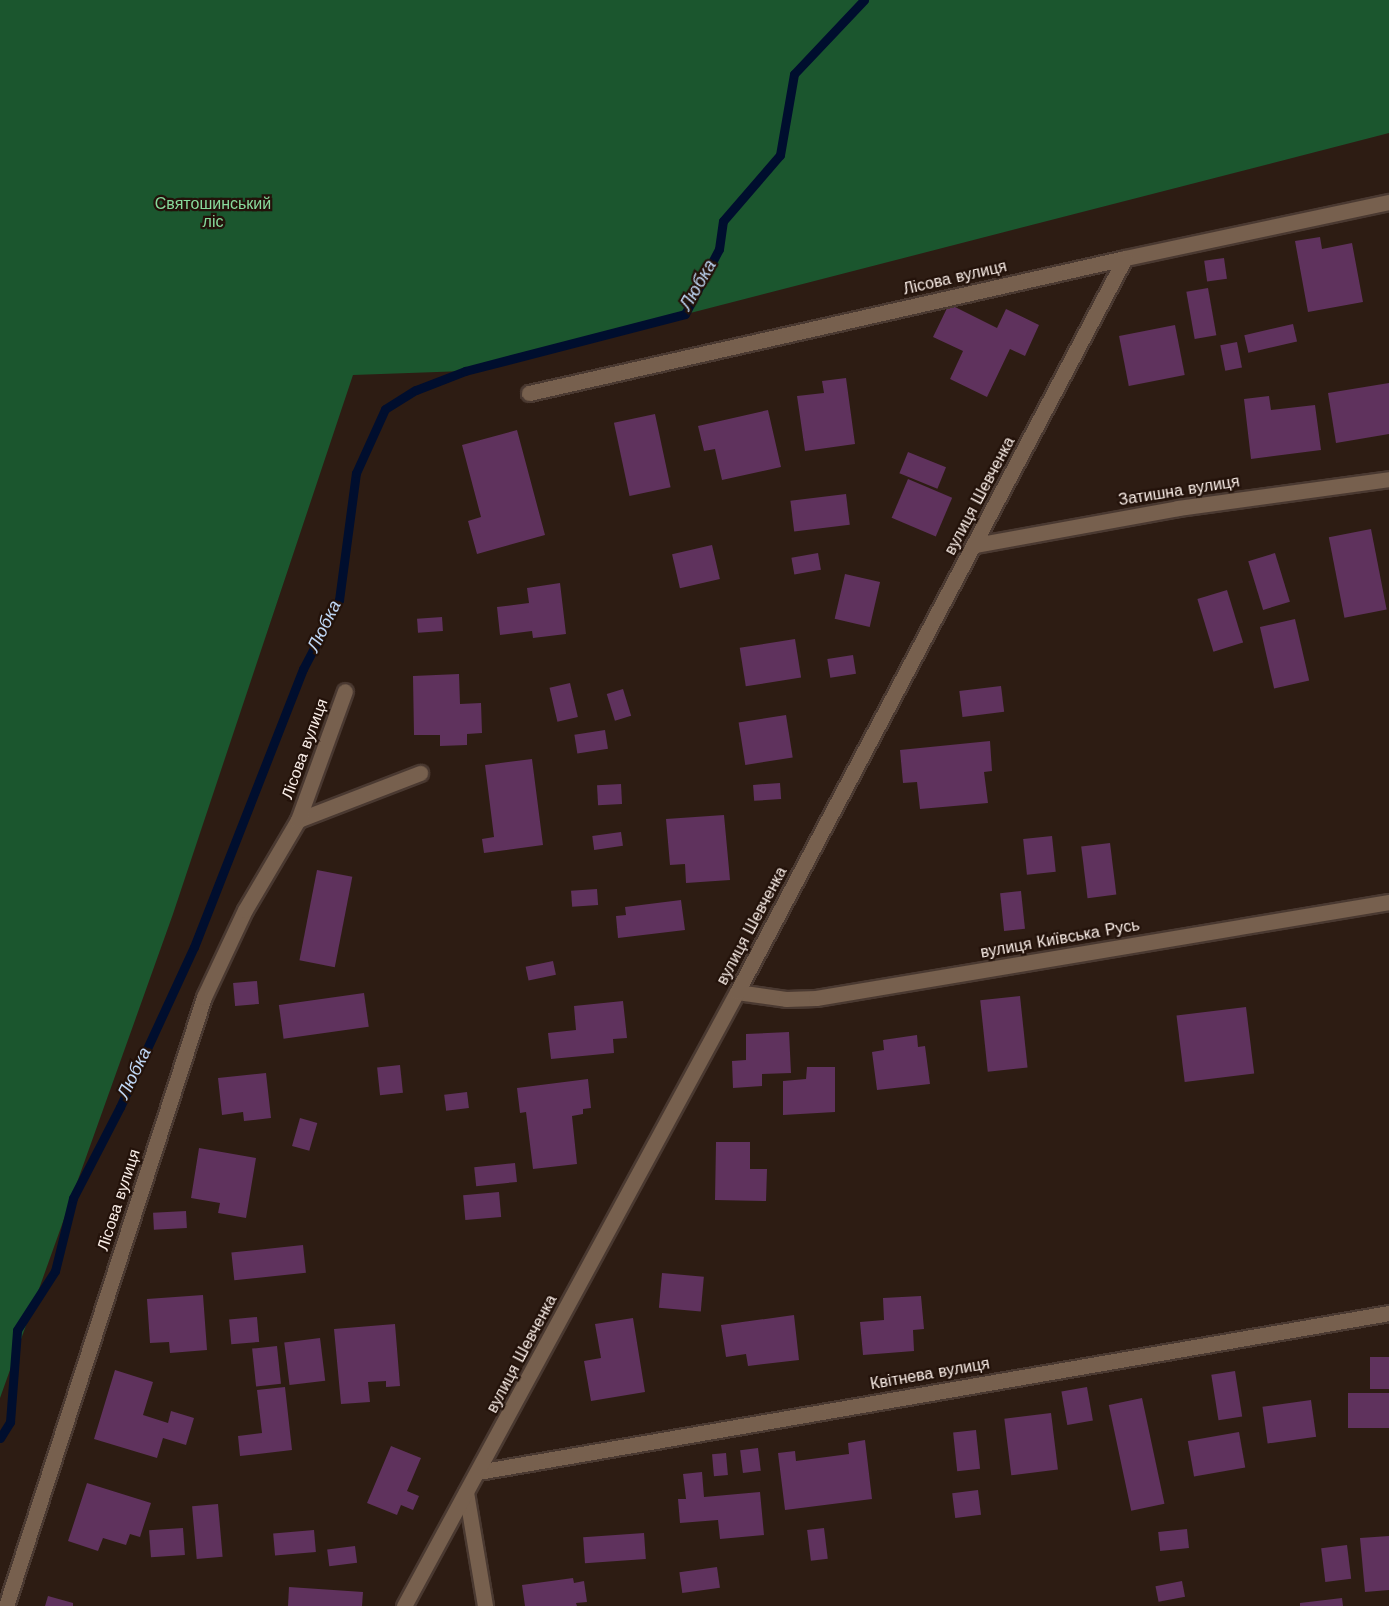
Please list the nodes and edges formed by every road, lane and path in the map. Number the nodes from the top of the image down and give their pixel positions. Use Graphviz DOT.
graph roads {
  1 [pos="1389,202"];
  2 [pos="1125,258"];
  3 [pos="530,393"];
  4 [pos="1389,479"];
  5 [pos="975,545"];
  6 [pos="345,691"];
  7 [pos="420,773"];
  8 [pos="298,820"];
  9 [pos="1389,902"];
  10 [pos="737,992"];
  11 [pos="1389,1313"];
  12 [pos="478,1472"];
  13 [pos="466,1492"];
  14 [pos="6,1606"];
  15 [pos="404,1606"];
  16 [pos="485,1606"];
  1 -- 2 [label="street, Лісова вулиця"];
  2 -- 3 [label="street, Лісова вулиця"];
  2 -- 5 [label="street, вулиця Шевченка"];
  4 -- 5 [label="street, Затишна вулиця"];
  5 -- 10 [label="street, вулиця Шевченка"];
  6 -- 8 [label="street, Лісова вулиця"];
  7 -- 8 [label="street, Лісова вулиця"];
  8 -- 14 [label="street, Лісова вулиця"];
  9 -- 10 [label="street, вулиця Київська Русь"];
  10 -- 12 [label="street, вулиця Шевченка"];
  11 -- 12 [label="street, Квітнева вулиця"];
  12 -- 13 [label="street, вулиця Шевченка"];
  13 -- 15 [label="street, вулиця Шевченка"];
  13 -- 16 [label="street"];
}
